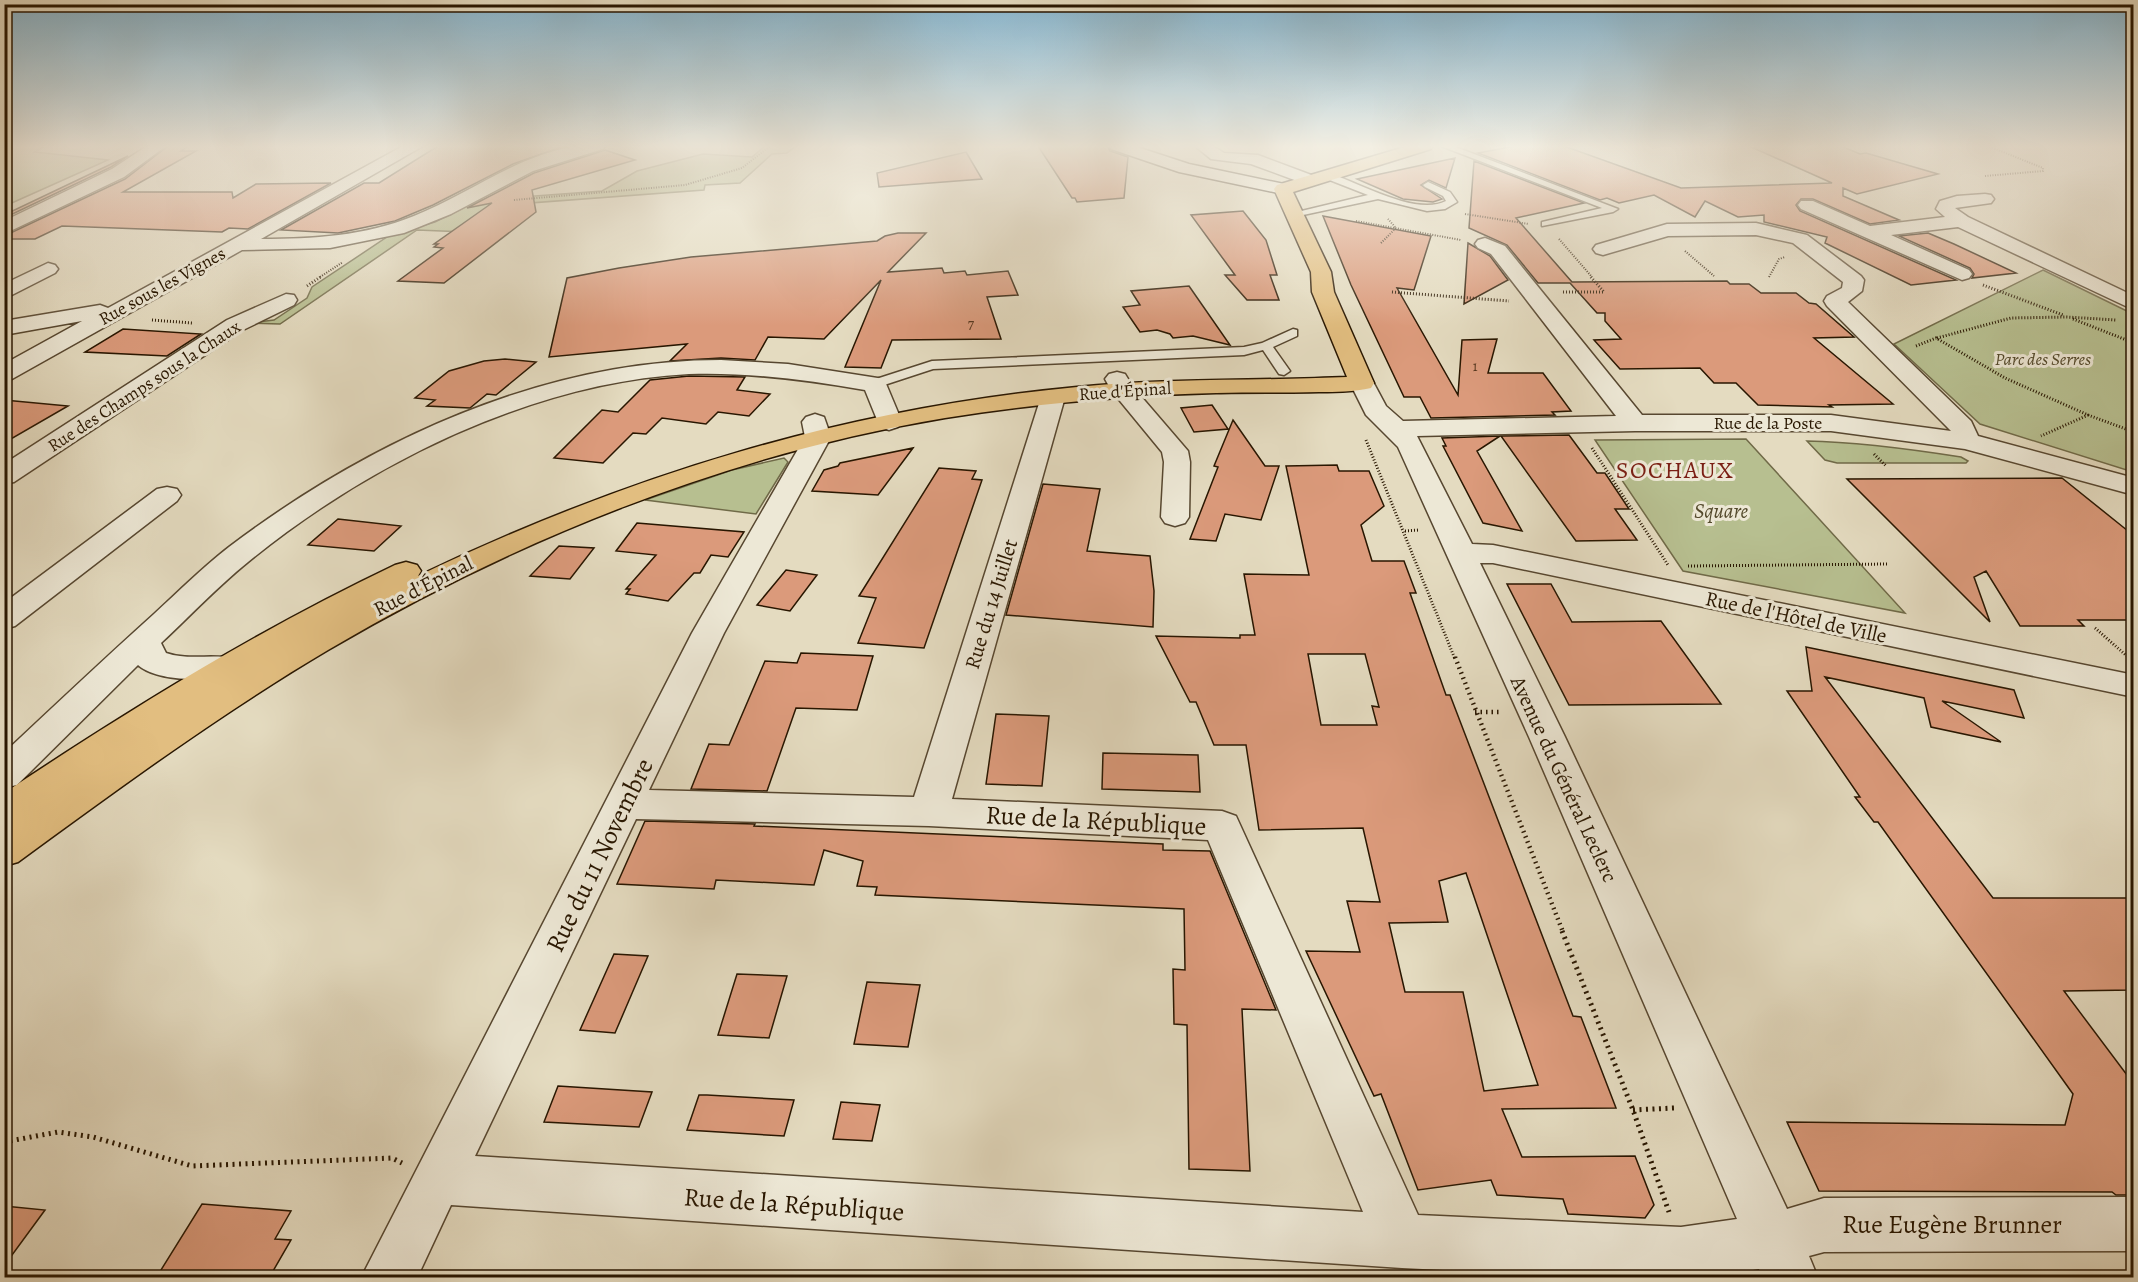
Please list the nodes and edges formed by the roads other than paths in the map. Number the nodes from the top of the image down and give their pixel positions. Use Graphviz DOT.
graph roads {
  1 [pos="50,206"];
  2 [pos="306,206"];
  3 [pos="453,206"];
  4 [pos="1273,206"];
  5 [pos="1294,206"];
  6 [pos="1335,206"];
  7 [pos="1426,206"];
  8 [pos="1447,206"];
  9 [pos="1605,206"];
  10 [pos="1809,206"];
  11 [pos="1946,206"];
  12 [pos="1300,214"];
  13 [pos="1961,220"];
  14 [pos="1546,224"];
  15 [pos="4,228"];
  16 [pos="1870,232"];
  17 [pos="1800,239"];
  18 [pos="236,244"];
  19 [pos="1485,244"];
  20 [pos="1603,249"];
  21 [pos="48,269"];
  22 [pos="1962,274"];
  23 [pos="1323,292"];
  24 [pos="4,293"];
  25 [pos="286,300"];
  26 [pos="2129,313"];
  27 [pos="111,315"];
  28 [pos="4,328"];
  29 [pos="1293,333"];
  30 [pos="1266,346"];
  31 [pos="1284,371"];
  32 [pos="1357,373"];
  33 [pos="4,374"];
  34 [pos="1120,384"];
  35 [pos="1053,397"];
  36 [pos="882,404"];
  37 [pos="1635,423"];
  38 [pos="816,429"];
  39 [pos="1396,429"];
  40 [pos="1967,441"];
  41 [pos="4,476"];
  42 [pos="2133,487"];
  43 [pos="166,495"];
  44 [pos="1175,517"];
  45 [pos="1459,553"];
  46 [pos="4,619"];
  47 [pos="144,641"];
  48 [pos="226,667"];
  49 [pos="2133,686"];
  50 [pos="4,775"];
  51 [pos="624,804"];
  52 [pos="928,812"];
  53 [pos="4,813"];
  54 [pos="4,851"];
  55 [pos="437,1179"];
  56 [pos="2133,1224"];
  57 [pos="1402,1241"];
  58 [pos="1782,1259"];
  59 [pos="388,1278"];
  1 -- 15 [label="street"];
  2 -- 18 [label="street, Rue sous les Vignes"];
  3 -- 18 [label="street"];
  4 -- 23 [label="main road, Avenue du Général Leclerc"];
  5 -- 12 [label="main road, Avenue du Général Leclerc"];
  6 -- 12 [label="lane"];
  7 -- 8 [label="lane"];
  9 -- 14 [label="lane"];
  10 -- 16 [label="street"];
  11 -- 13 [label="street"];
  12 -- 23 [label="main road, Avenue du Général Leclerc"];
  13 -- 16 [label="street"];
  13 -- 26 [label="street"];
  16 -- 17 [label="street"];
  16 -- 22 [label="street"];
  17 -- 20 [label="street"];
  17 -- 40 [label="street"];
  18 -- 27 [label="street, Rue sous les Vignes"];
  19 -- 37 [label="street"];
  21 -- 24 [label="street"];
  23 -- 32 [label="main road, Avenue du Général Leclerc"];
  25 -- 41 [label="street, Rue des Champs sous la Chaux"];
  27 -- 28 [label="street"];
  27 -- 33 [label="street, Rue sous les Vignes"];
  29 -- 30 [label="lane"];
  30 -- 31 [label="lane"];
  30 -- 36 [label="lane"];
  31 -- 32 [label="main road, Rue d'Épinal"];
  31 -- 34 [label="main road, Rue d'Épinal"];
  32 -- 34 [label="main road, Rue d'Épinal"];
  32 -- 39 [label="street, Avenue du Général Leclerc"];
  34 -- 35 [label="main road, Rue d'Épinal"];
  34 -- 36 [label="main road, Rue d'Épinal"];
  34 -- 44 [label="street"];
  35 -- 36 [label="main road, Rue d'Épinal"];
  35 -- 52 [label="street, Rue du 14 Juillet"];
  36 -- 38 [label="main road, Rue d'Épinal"];
  36 -- 47 [label="street"];
  37 -- 39 [label="street, Rue de la Poste"];
  37 -- 40 [label="street, Rue de la Poste"];
  38 -- 48 [label="main road, Rue d'Épinal"];
  38 -- 51 [label="street, Rue du 11 Novembre"];
  38 -- 54 [label="main road, Rue d'Épinal"];
  39 -- 45 [label="street, Avenue du Général Leclerc"];
  40 -- 42 [label="street, Rue de la Poste"];
  43 -- 46 [label="street"];
  45 -- 49 [label="street, Rue de l'Hôtel de Ville"];
  45 -- 58 [label="street, Avenue du Général Leclerc"];
  47 -- 48 [label="street"];
  47 -- 50 [label="street"];
  48 -- 53 [label="main road, Rue d'Épinal"];
  51 -- 52 [label="street, Rue de la République"];
  51 -- 55 [label="street, Rue du 11 Novembre"];
  52 -- 57 [label="street, Rue de la République"];
  55 -- 57 [label="street, Rue de la République"];
  55 -- 59 [label="street, Rue du 11 Novembre"];
  56 -- 58 [label="street, Rue Eugène Brunner"];
  57 -- 58 [label="street, Rue de la République"];
}
